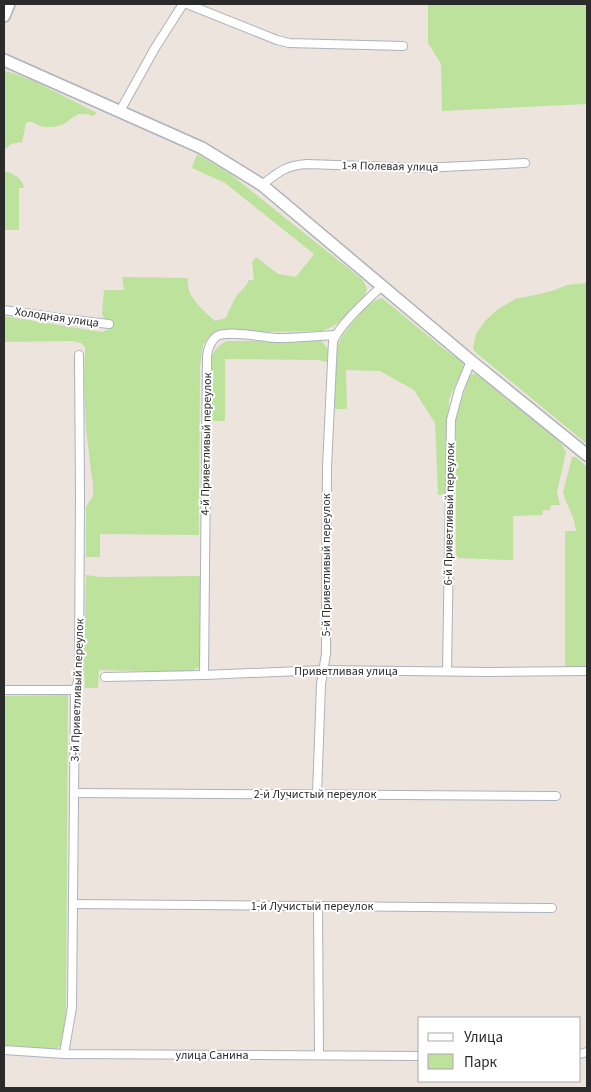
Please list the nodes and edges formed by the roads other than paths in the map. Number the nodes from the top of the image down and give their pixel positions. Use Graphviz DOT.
graph roads {
  1 [pos="9,4"];
  2 [pos="185,4"];
  3 [pos="4,16"];
  4 [pos="403,46"];
  5 [pos="4,60"];
  6 [pos="120,111"];
  7 [pos="525,163"];
  8 [pos="262,185"];
  9 [pos="382,286"];
  10 [pos="4,310"];
  11 [pos="110,324"];
  12 [pos="335,335"];
  13 [pos="79,355"];
  14 [pos="472,361"];
  15 [pos="587,455"];
  16 [pos="323,670"];
  17 [pos="447,671"];
  18 [pos="587,671"];
  19 [pos="204,675"];
  20 [pos="105,677"];
  21 [pos="4,690"];
  22 [pos="75,690"];
  23 [pos="74,793"];
  24 [pos="317,794"];
  25 [pos="556,796"];
  26 [pos="73,904"];
  27 [pos="318,906"];
  28 [pos="552,908"];
  29 [pos="4,1050"];
  30 [pos="64,1054"];
  31 [pos="319,1055"];
  32 [pos="418,1056"];
  1 -- 3 [label="main road"];
  2 -- 4 [label="street"];
  2 -- 6 [label="street"];
  5 -- 6 [label="main road"];
  6 -- 8 [label="main road"];
  7 -- 8 [label="street, 1-я Полевая улица"];
  8 -- 9 [label="main road"];
  9 -- 12 [label="street"];
  9 -- 14 [label="main road"];
  10 -- 11 [label="street, Холодная улица"];
  12 -- 16 [label="street, 5-й Приветливый переулок"];
  12 -- 19 [label="street, 4-й Приветливый переулок"];
  13 -- 22 [label="street, 3-й Приветливый переулок"];
  14 -- 15 [label="main road"];
  14 -- 17 [label="street, 6-й Приветливый переулок"];
  16 -- 17 [label="street, Приветливая улица"];
  16 -- 19 [label="street, Приветливая улица"];
  16 -- 24 [label="street, 5-й Приветливый переулок"];
  17 -- 18 [label="street, Приветливая улица"];
  19 -- 20 [label="street, Приветливая улица"];
  21 -- 22 [label="street"];
  22 -- 23 [label="street, 3-й Приветливый переулок"];
  23 -- 24 [label="street, 2-й Лучистый переулок"];
  23 -- 26 [label="street, 3-й Приветливый переулок"];
  24 -- 25 [label="street, 2-й Лучистый переулок"];
  26 -- 27 [label="street, 1-й Лучистый переулок"];
  26 -- 30 [label="street, 3-й Приветливый переулок"];
  27 -- 28 [label="street, 1-й Лучистый переулок"];
  27 -- 31 [label="street"];
  29 -- 30 [label="street, улица Санина"];
  30 -- 31 [label="street, улица Санина"];
  31 -- 32 [label="street, улица Санина"];
}
